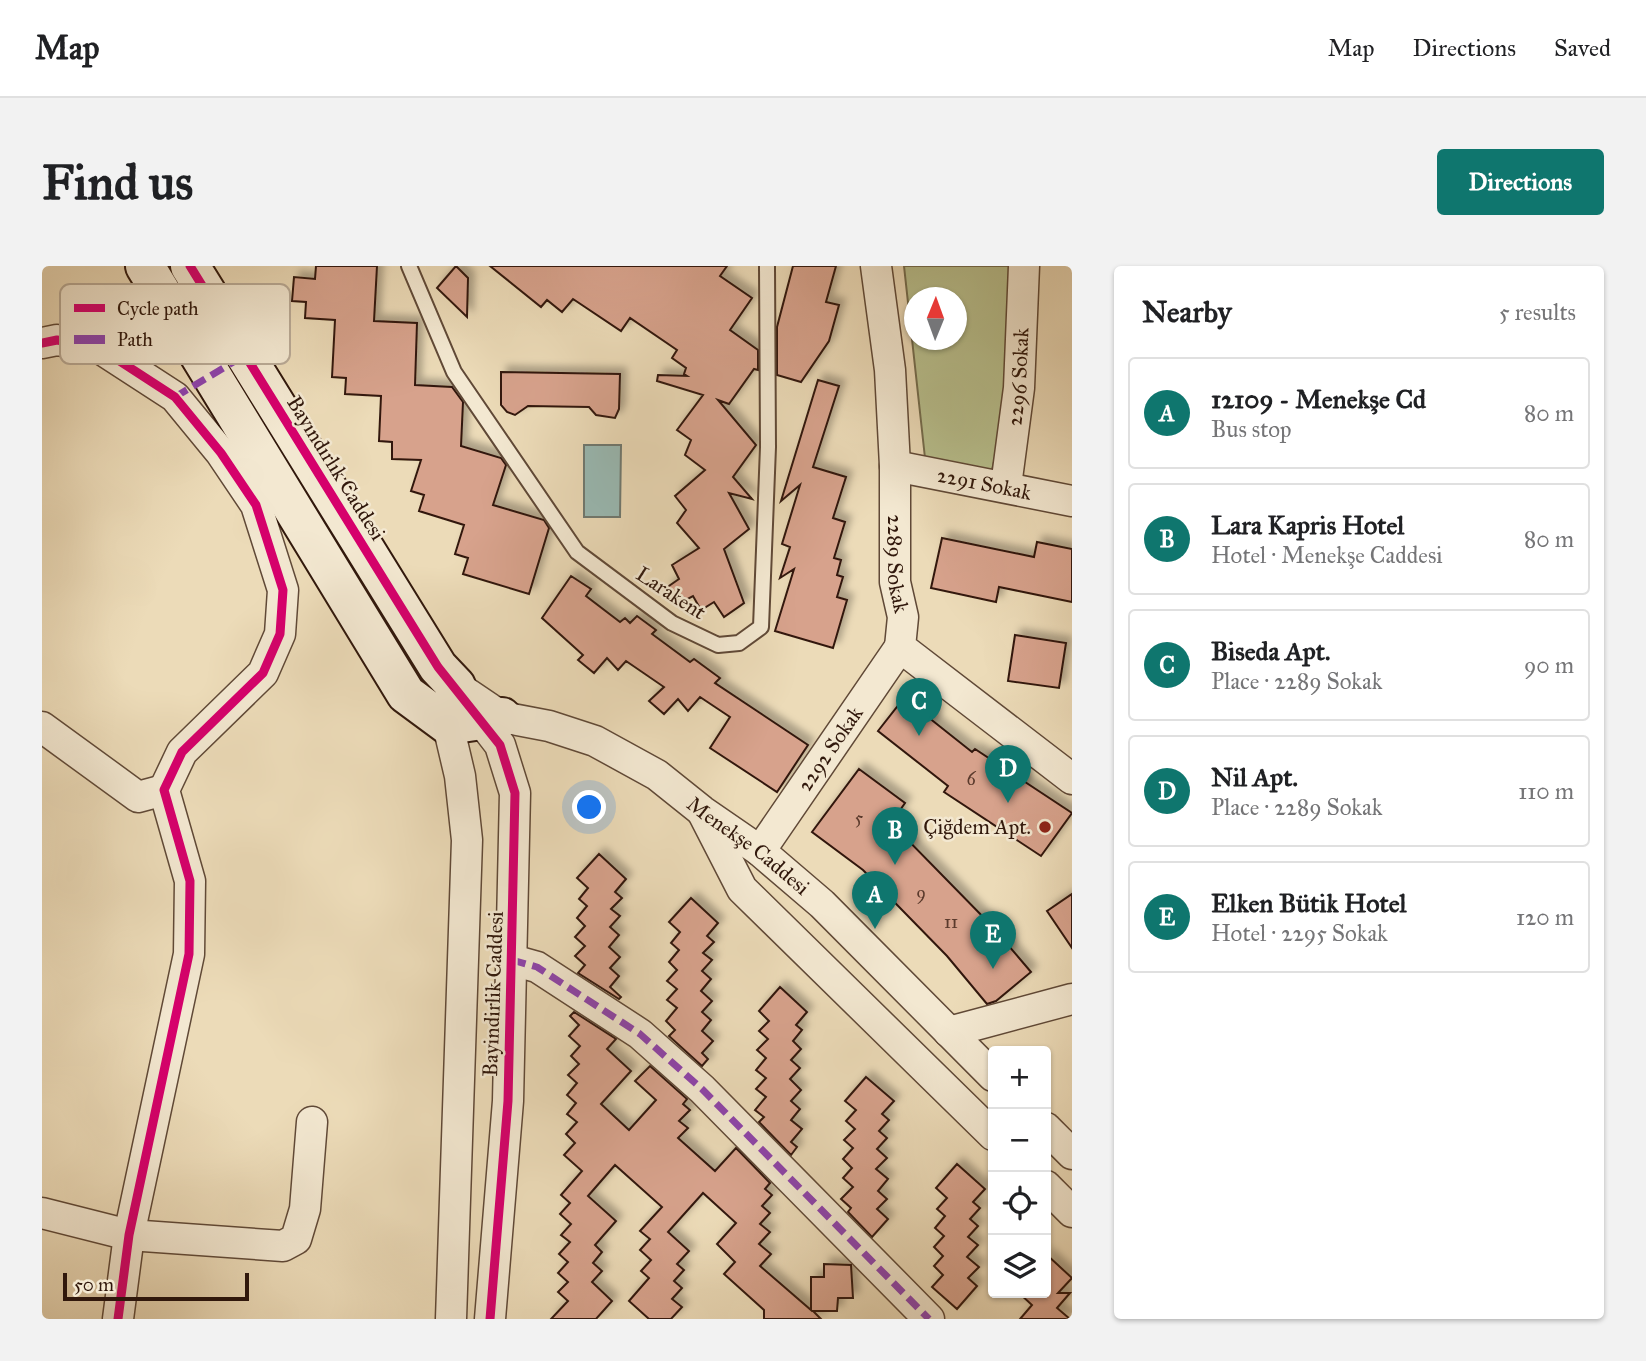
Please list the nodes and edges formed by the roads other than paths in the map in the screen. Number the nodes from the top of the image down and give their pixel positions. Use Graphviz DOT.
graph roads {
  1 [pos="145,266"];
  2 [pos="190,266"];
  3 [pos="409,266"];
  4 [pos="767,266"];
  5 [pos="876,266"];
  6 [pos="1024,266"];
  7 [pos="156,284"];
  8 [pos="201,284"];
  9 [pos="60,340"];
  10 [pos="42,343"];
  11 [pos="125,364"];
  12 [pos="205,364"];
  13 [pos="251,364"];
  14 [pos="895,466"];
  15 [pos="1006,486"];
  16 [pos="1072,501"];
  17 [pos="900,647"];
  18 [pos="456,686"];
  19 [pos="477,721"];
  20 [pos="42,727"];
  21 [pos="1072,779"];
  22 [pos="164,790"];
  23 [pos="702,811"];
  24 [pos="760,851"];
  25 [pos="512,960"];
  26 [pos="1072,999"];
  27 [pos="949,1032"];
  28 [pos="988,1071"];
  29 [pos="312,1122"];
  30 [pos="988,1130"];
  31 [pos="1051,1133"];
  32 [pos="1072,1154"];
  33 [pos="1051,1191"];
  34 [pos="1072,1212"];
  35 [pos="42,1213"];
  36 [pos="129,1235"];
  37 [pos="451,1310"];
  38 [pos="118,1319"];
  39 [pos="489,1319"];
  40 [pos="929,1319"];
  1 -- 7 [label="street"];
  2 -- 8 [label="street, Bayındırlık Caddesi"];
  3 -- 4 [label="lane, Larakent"];
  5 -- 14 [label="street, 2289 Sokak"];
  6 -- 15 [label="street, 2296 Sokak"];
  9 -- 10 [label="street"];
  11 -- 22 [label="street"];
  12 -- 19 [label="street"];
  13 -- 18 [label="street, Bayındırlık Caddesi"];
  14 -- 15 [label="street, 2291 Sokak"];
  14 -- 17 [label="street, 2289 Sokak"];
  15 -- 16 [label="street, 2291 Sokak"];
  17 -- 21 [label="street"];
  17 -- 24 [label="street, 2292 Sokak"];
  18 -- 19 [label="street, Bayindirlik Caddesi"];
  19 -- 23 [label="street, Menekşe Caddesi"];
  19 -- 25 [label="street, Bayindirlik Caddesi"];
  19 -- 37 [label="street, Bayindirlik Caddesi"];
  20 -- 22 [label="street"];
  22 -- 36 [label="street"];
  23 -- 24 [label="street, Menekşe Caddesi"];
  23 -- 30 [label="street"];
  24 -- 27 [label="street, Menekşe Caddesi"];
  25 -- 39 [label="street, Bayindirlik Caddesi"];
  25 -- 40 [label="street"];
  26 -- 27 [label="street"];
  27 -- 28 [label="street, Menekşe Caddesi"];
  29 -- 36 [label="street"];
  31 -- 32 [label="street"];
  33 -- 34 [label="street"];
  35 -- 36 [label="street"];
  36 -- 38 [label="street"];
  37 -- 39 [label="street"];
}
